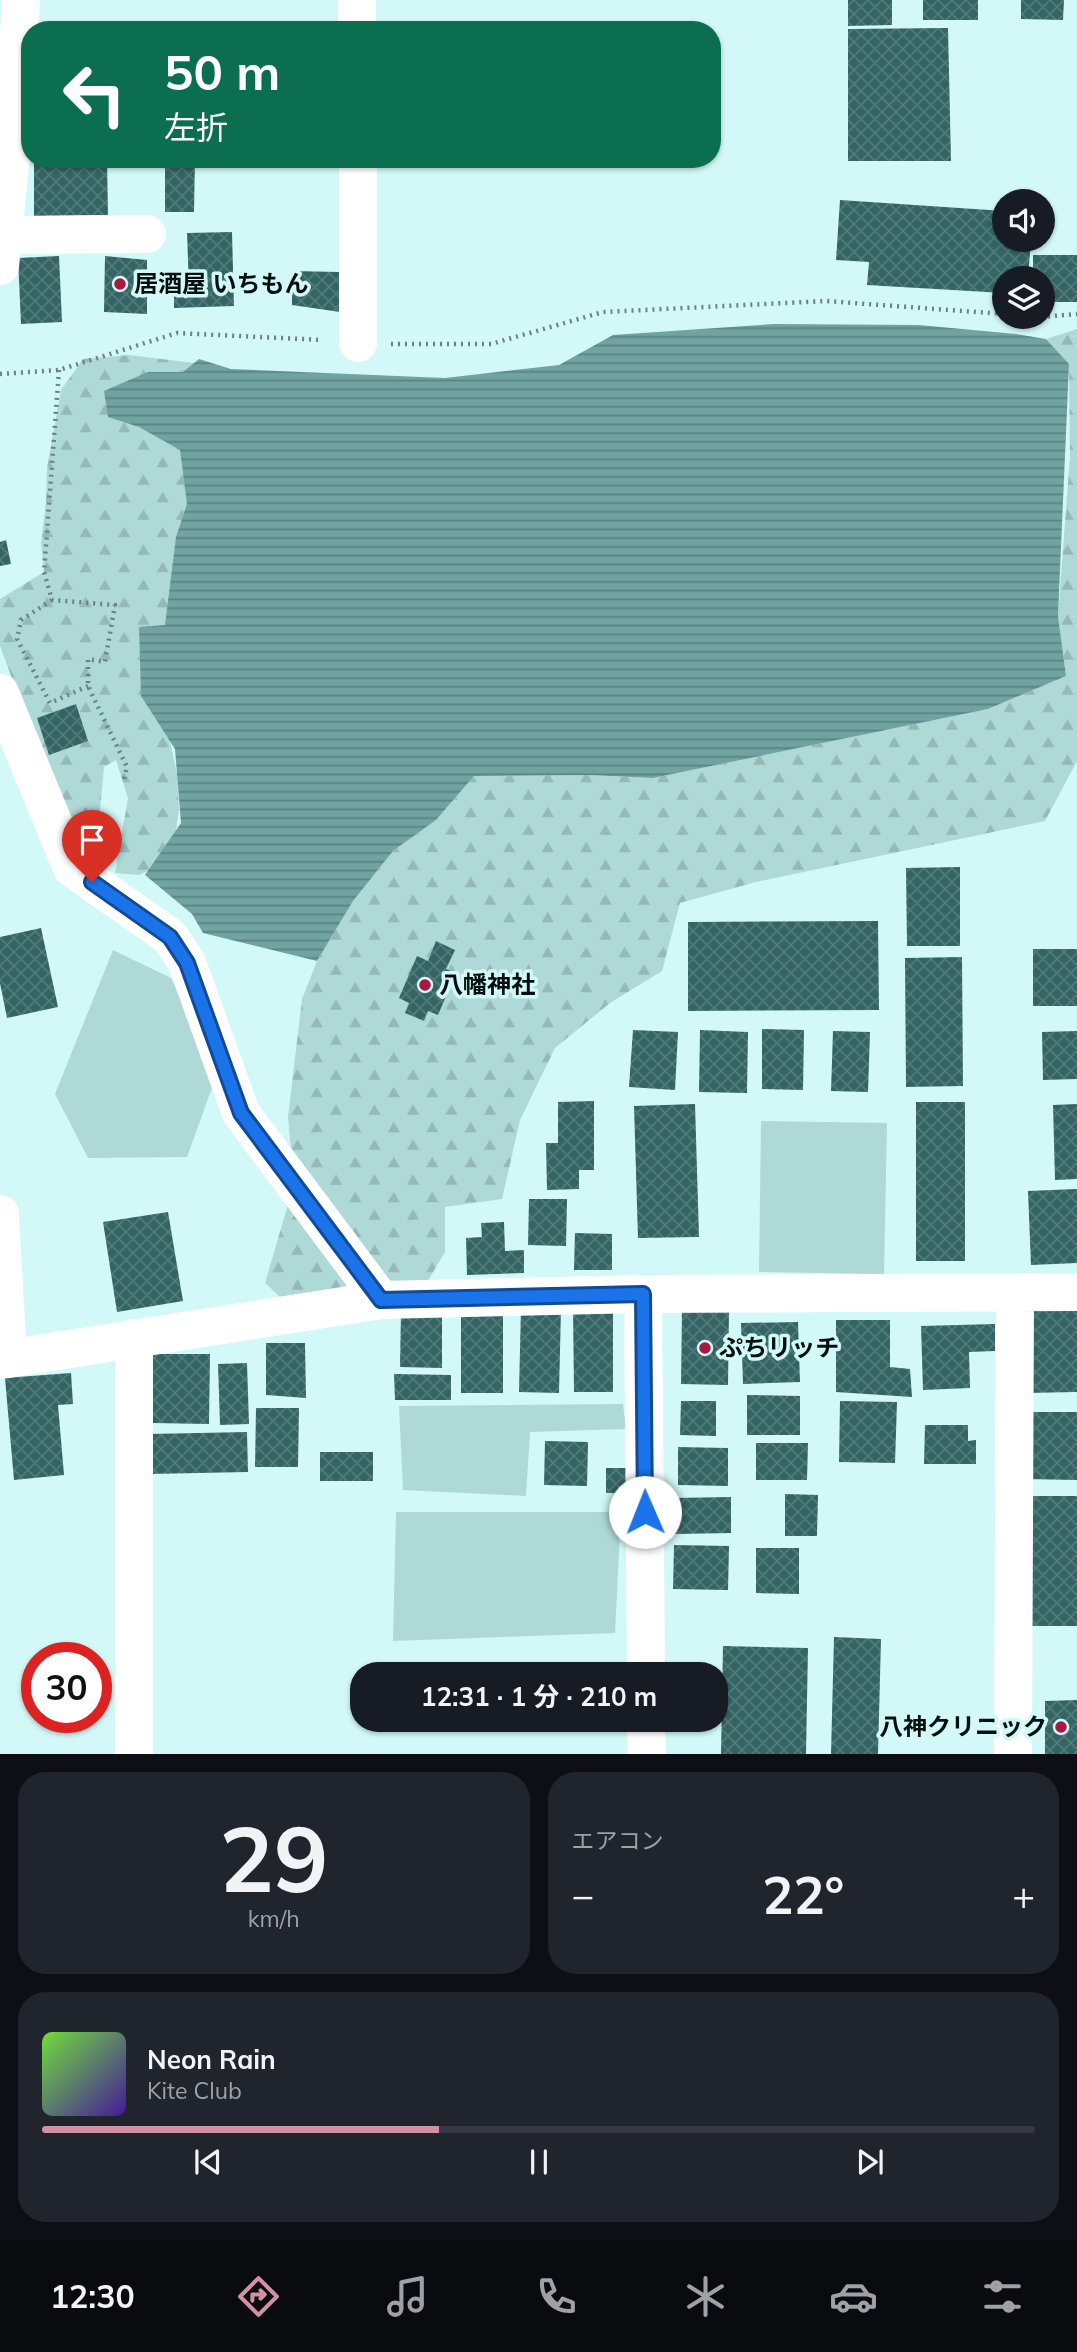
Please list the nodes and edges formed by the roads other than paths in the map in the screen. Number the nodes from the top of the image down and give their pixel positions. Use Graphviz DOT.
graph roads {
  1 [pos="21,0"];
  2 [pos="357,0"];
  3 [pos="357,21"];
  4 [pos="6,130"];
  5 [pos="358,168"];
  6 [pos="147,234"];
  7 [pos="2,251"];
  8 [pos="358,343"];
  9 [pos="0,693"];
  10 [pos="0,1214"];
  11 [pos="1077,1292"];
  12 [pos="1014,1293"];
  13 [pos="643,1294"];
  14 [pos="381,1300"];
  15 [pos="134,1338"];
  16 [pos="4,1360"];
  17 [pos="646,1662"];
  18 [pos="646,1732"];
  19 [pos="134,1754"];
  20 [pos="647,1754"];
  21 [pos="1013,1754"];
  1 -- 4 [label="street"];
  2 -- 3 [label="street"];
  4 -- 7 [label="street"];
  5 -- 8 [label="street"];
  6 -- 7 [label="street"];
  9 -- 14 [label="street"];
  10 -- 16 [label="street"];
  11 -- 12 [label="street"];
  12 -- 13 [label="street"];
  12 -- 21 [label="street"];
  13 -- 14 [label="street"];
  13 -- 17 [label="street"];
  14 -- 15 [label="street"];
  15 -- 16 [label="street"];
  15 -- 19 [label="street"];
  18 -- 20 [label="street"];
}
